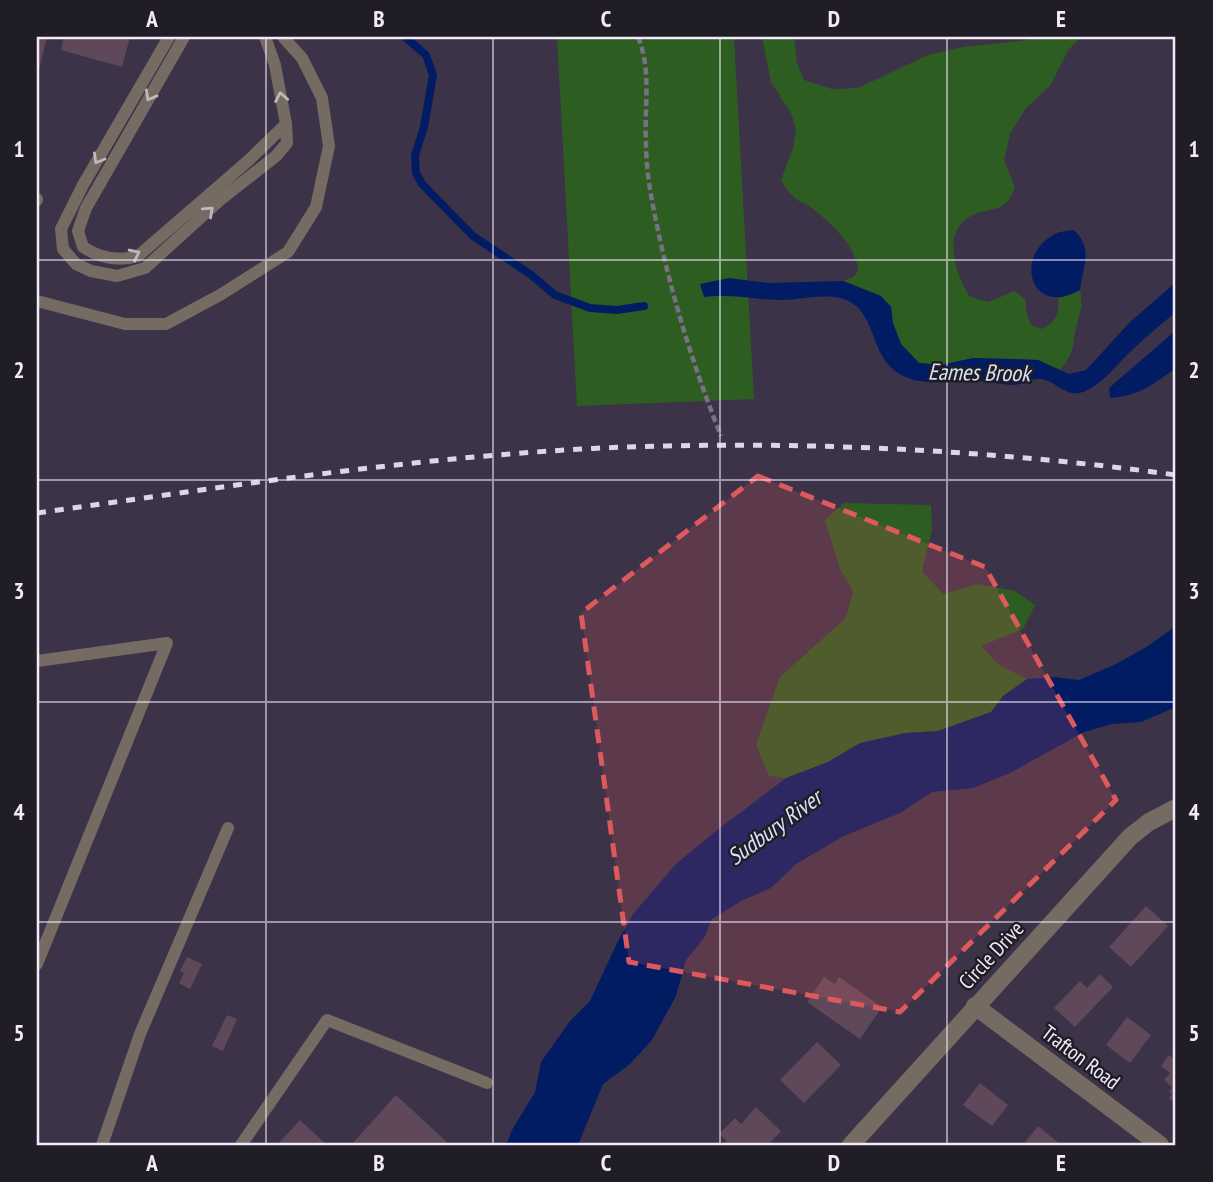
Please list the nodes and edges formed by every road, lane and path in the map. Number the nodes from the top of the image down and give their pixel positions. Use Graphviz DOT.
graph roads {
  1 [pos="169,37"];
  2 [pos="184,37"];
  3 [pos="265,37"];
  4 [pos="283,37"];
  5 [pos="638,37"];
  6 [pos="286,124"];
  7 [pos="37,301"];
  8 [pos="721,436"];
  9 [pos="37,660"];
  10 [pos="1176,808"];
  11 [pos="228,828"];
  12 [pos="37,964"];
  13 [pos="975,1006"];
  14 [pos="487,1083"];
  15 [pos="102,1145"];
  16 [pos="241,1145"];
  17 [pos="851,1145"];
  18 [pos="1160,1145"];
  1 -- 6 [label="lane, one-way"];
  2 -- 6 [label="lane, one-way"];
  6 -- 3 [label="lane, one-way"];
  4 -- 7 [label="lane"];
  5 -- 8 [label="path"];
  9 -- 12 [label="lane"];
  10 -- 13 [label="street, Circle Drive"];
  11 -- 15 [label="lane"];
  13 -- 17 [label="street, Circle Drive"];
  13 -- 18 [label="street, Trafton Road"];
  14 -- 16 [label="lane"];
}
